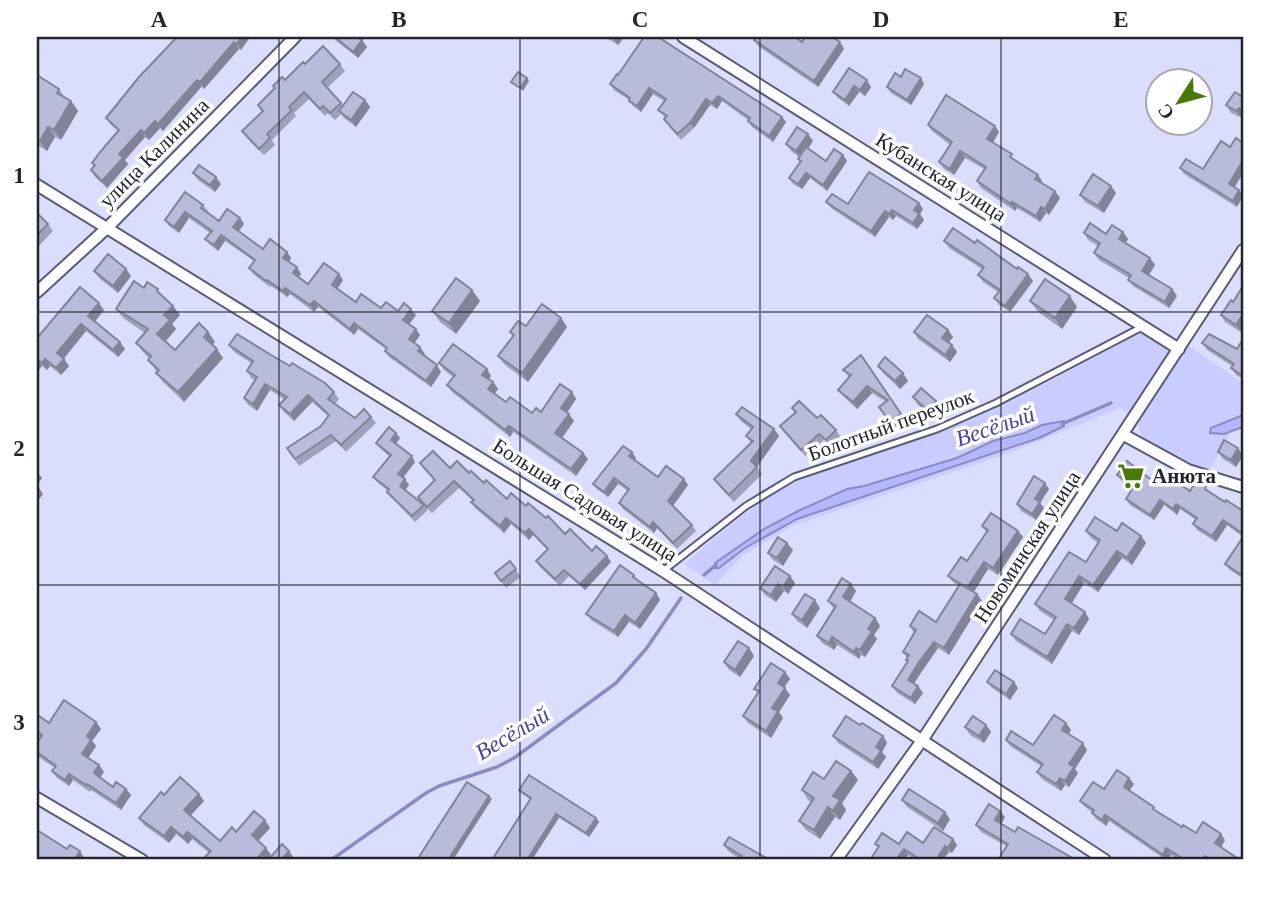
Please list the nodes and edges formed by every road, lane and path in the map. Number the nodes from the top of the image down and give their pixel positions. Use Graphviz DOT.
graph roads {
  1 [pos="295,37"];
  2 [pos="683,37"];
  3 [pos="37,185"];
  4 [pos="108,227"];
  5 [pos="1243,250"];
  6 [pos="37,292"];
  7 [pos="1142,327"];
  8 [pos="1179,349"];
  9 [pos="1124,435"];
  10 [pos="1243,487"];
  11 [pos="663,571"];
  12 [pos="923,739"];
  13 [pos="37,799"];
  14 [pos="142,860"];
  15 [pos="835,860"];
  16 [pos="1105,860"];
  1 -- 4 [label="street, улица Калинина"];
  2 -- 7 [label="street, Кубанская улица"];
  3 -- 4 [label="street, Большая Садовая улица"];
  4 -- 6 [label="street, улица Калинина"];
  4 -- 11 [label="street, Большая Садовая улица"];
  5 -- 8 [label="street, Новоминская улица"];
  7 -- 8 [label="street, Кубанская улица"];
  7 -- 11 [label="lane, Болотный переулок"];
  8 -- 9 [label="street, Новоминская улица"];
  9 -- 10 [label="street"];
  9 -- 12 [label="street, Новоминская улица"];
  11 -- 12 [label="street, Большая Садовая улица"];
  12 -- 15 [label="street, Новоминская улица"];
  12 -- 16 [label="street, Большая Садовая улица"];
  13 -- 14 [label="street"];
}
